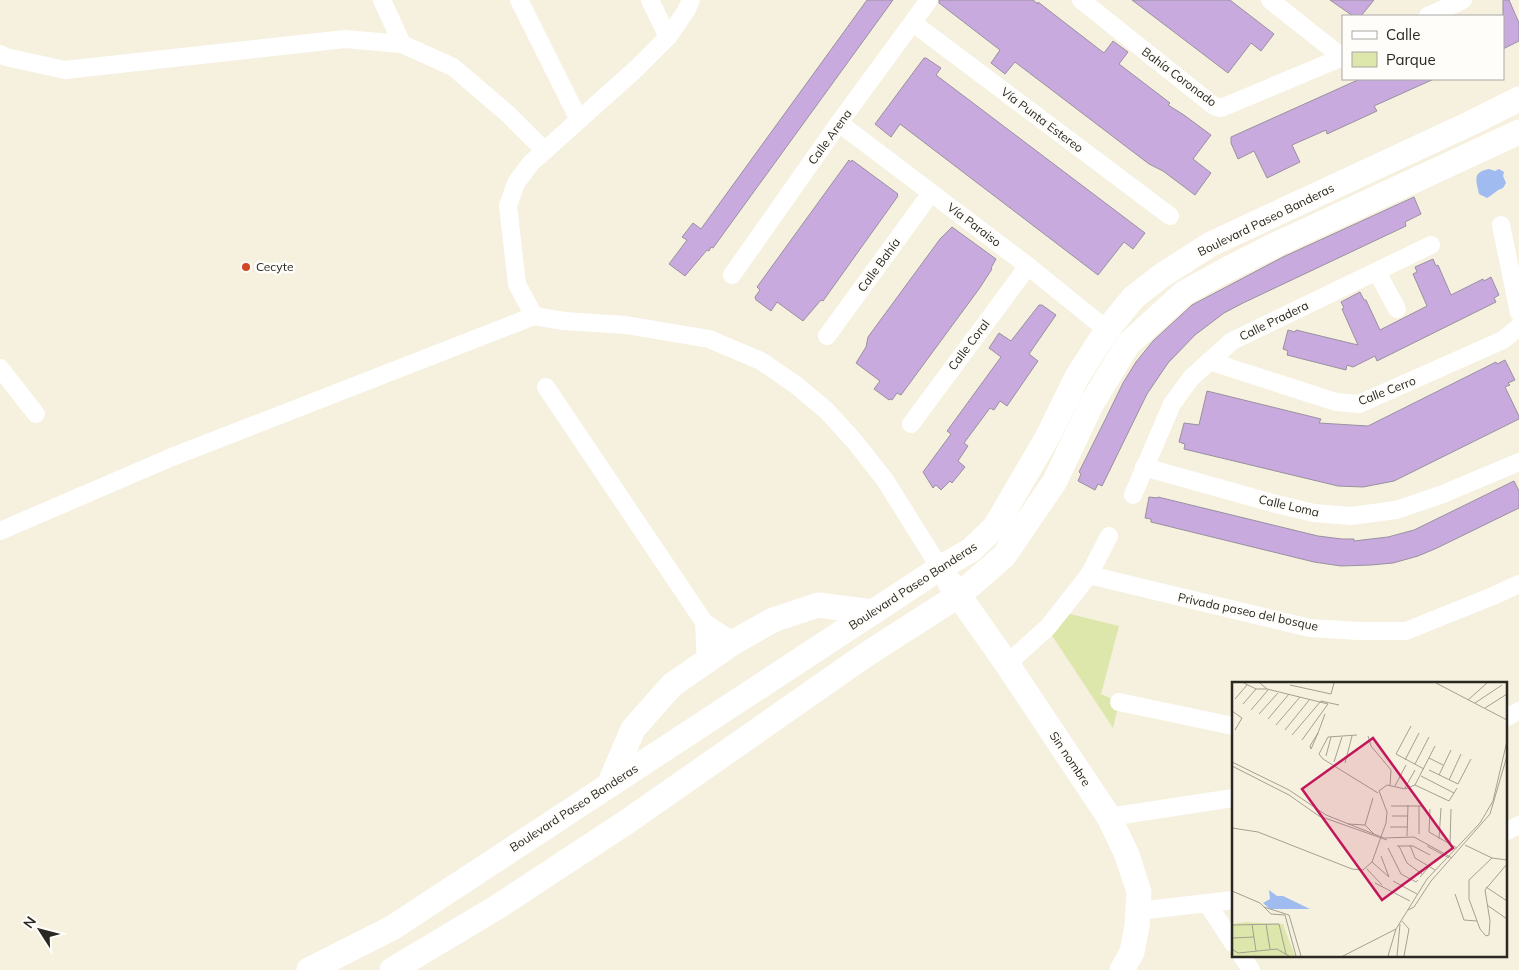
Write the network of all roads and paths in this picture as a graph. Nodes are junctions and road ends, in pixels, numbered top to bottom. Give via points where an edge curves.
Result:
1 (382, 0) edge
2 (519, 0) edge
3 (650, 0) edge
4 (691, 0) edge
5 (929, 0) edge
6 (1082, 0) edge
7 (1270, 0) edge
8 (1463, 0) edge
9 (1430, 15) edge
10 (913, 24) junction
11 (668, 37) junction
12 (402, 44) junction
13 (0, 54) edge
14 (1342, 57) edge
15 (1519, 98) edge
16 (579, 120) junction
17 (839, 123) junction
18 (1519, 132) edge
19 (545, 151) junction
20 (931, 193) junction
21 (1170, 216) dead end
22 (1501, 226) dead end
23 (1431, 245) dead end
24 (1028, 266) junction
25 (1377, 272) junction
26 (732, 275) dead end
27 (1397, 309) dead end
28 (1519, 313) edge
29 (534, 316) junction
30 (1519, 327) edge
31 (1107, 330) junction
32 (827, 336) dead end
33 (1511, 339) edge
34 (1209, 361) junction
35 (0, 368) edge
36 (546, 388) dead end
37 (36, 414) dead end
38 (911, 424) dead end
39 (1519, 462) edge
40 (1144, 467) junction
41 (1133, 495) dead end
42 (0, 531) edge
43 (1109, 536) dead end
44 (940, 568) junction
45 (1089, 575) junction
46 (1519, 584) edge
47 (959, 595) junction
48 (873, 612) junction
49 (704, 622) junction
50 (734, 642) junction
51 (706, 662) junction
52 (1007, 664) junction
53 (1119, 702) dead end
54 (1519, 711) edge
55 (1506, 718) edge
56 (1232, 726) edge
57 (608, 785) junction
58 (1232, 798) edge
59 (1109, 817) junction
60 (1519, 825) edge
61 (1506, 832) edge
62 (1232, 900) edge
63 (1207, 903) junction
64 (1138, 911) junction
65 (1232, 941) edge
66 (1243, 958) edge
67 (309, 970) edge
68 (392, 970) edge
69 (1122, 970) edge
70 (1251, 970) edge

1 - 12 street
2 - 16 street
3 - 11 street
4 - 11 street
5 - 10 street, Calle Arena
6 - 14 street, Bahía Coronado via 1222,108
7 - 14 street
8 - 9 street
10 - 17 street, Calle Arena
10 - 21 street, Vía Punta Estereo
11 - 16 street
12 - 13 street via 345,39 64,70
12 - 19 street via 453,67 510,115
15 - 31 main road, Boulevard Paseo Banderas via 1212,244 1133,298
16 - 19 street
17 - 20 street, Vía Paraiso
17 - 26 street, Calle Arena
18 - 47 main road via 1277,244 1184,293 1128,344 1092,403 1055,481 1004,556
19 - 29 street via 516,183 508,206 518,284
20 - 24 street, Vía Paraiso
20 - 32 street, Calle Bahía
22 - 28 street
23 - 25 street, Calle Pradera
24 - 31 street, Vía Paraiso
24 - 38 street, Calle Coral
25 - 27 street
25 - 34 street, Calle Pradera via 1232,341
29 - 42 street via 172,457
29 - 44 street via 626,325 709,340 761,361 827,411 855,442 885,480
30 - 33 street, Calle Cerro
31 - 44 main road, Boulevard Paseo Banderas via 1077,377 1047,438 995,528 971,550
33 - 34 street, Calle Cerro via 1359,404 1336,402
34 - 40 street, Calle Pradera via 1191,378 1172,404
35 - 37 street
36 - 49 street
39 - 40 street, Calle Loma via 1396,510 1351,516 1314,513
40 - 41 street, Calle Pradera
43 - 45 street
44 - 47 main road, Sin nombre
44 - 48 main road, Boulevard Paseo Banderas
45 - 46 street, Privada paseo del bosque via 1310,628 1360,631 1406,631
45 - 52 street via 1048,627
47 - 52 main road, Sin nombre
47 - 68 main road via 864,656 628,821 507,901
48 - 50 main road via 818,605 773,620
48 - 57 main road, Boulevard Paseo Banderas
49 - 50 street
49 - 51 street
50 - 51 main road
51 - 57 main road via 672,685 633,729
52 - 59 main road, Sin nombre
53 - 56 street
54 - 55 street
57 - 67 main road, Boulevard Paseo Banderas via 392,928
58 - 59 street
59 - 64 main road, Sin nombre via 1140,892
60 - 61 street
62 - 63 street
63 - 64 street
63 - 65 street
64 - 69 main road, Sin nombre via 1132,952
66 - 70 street

